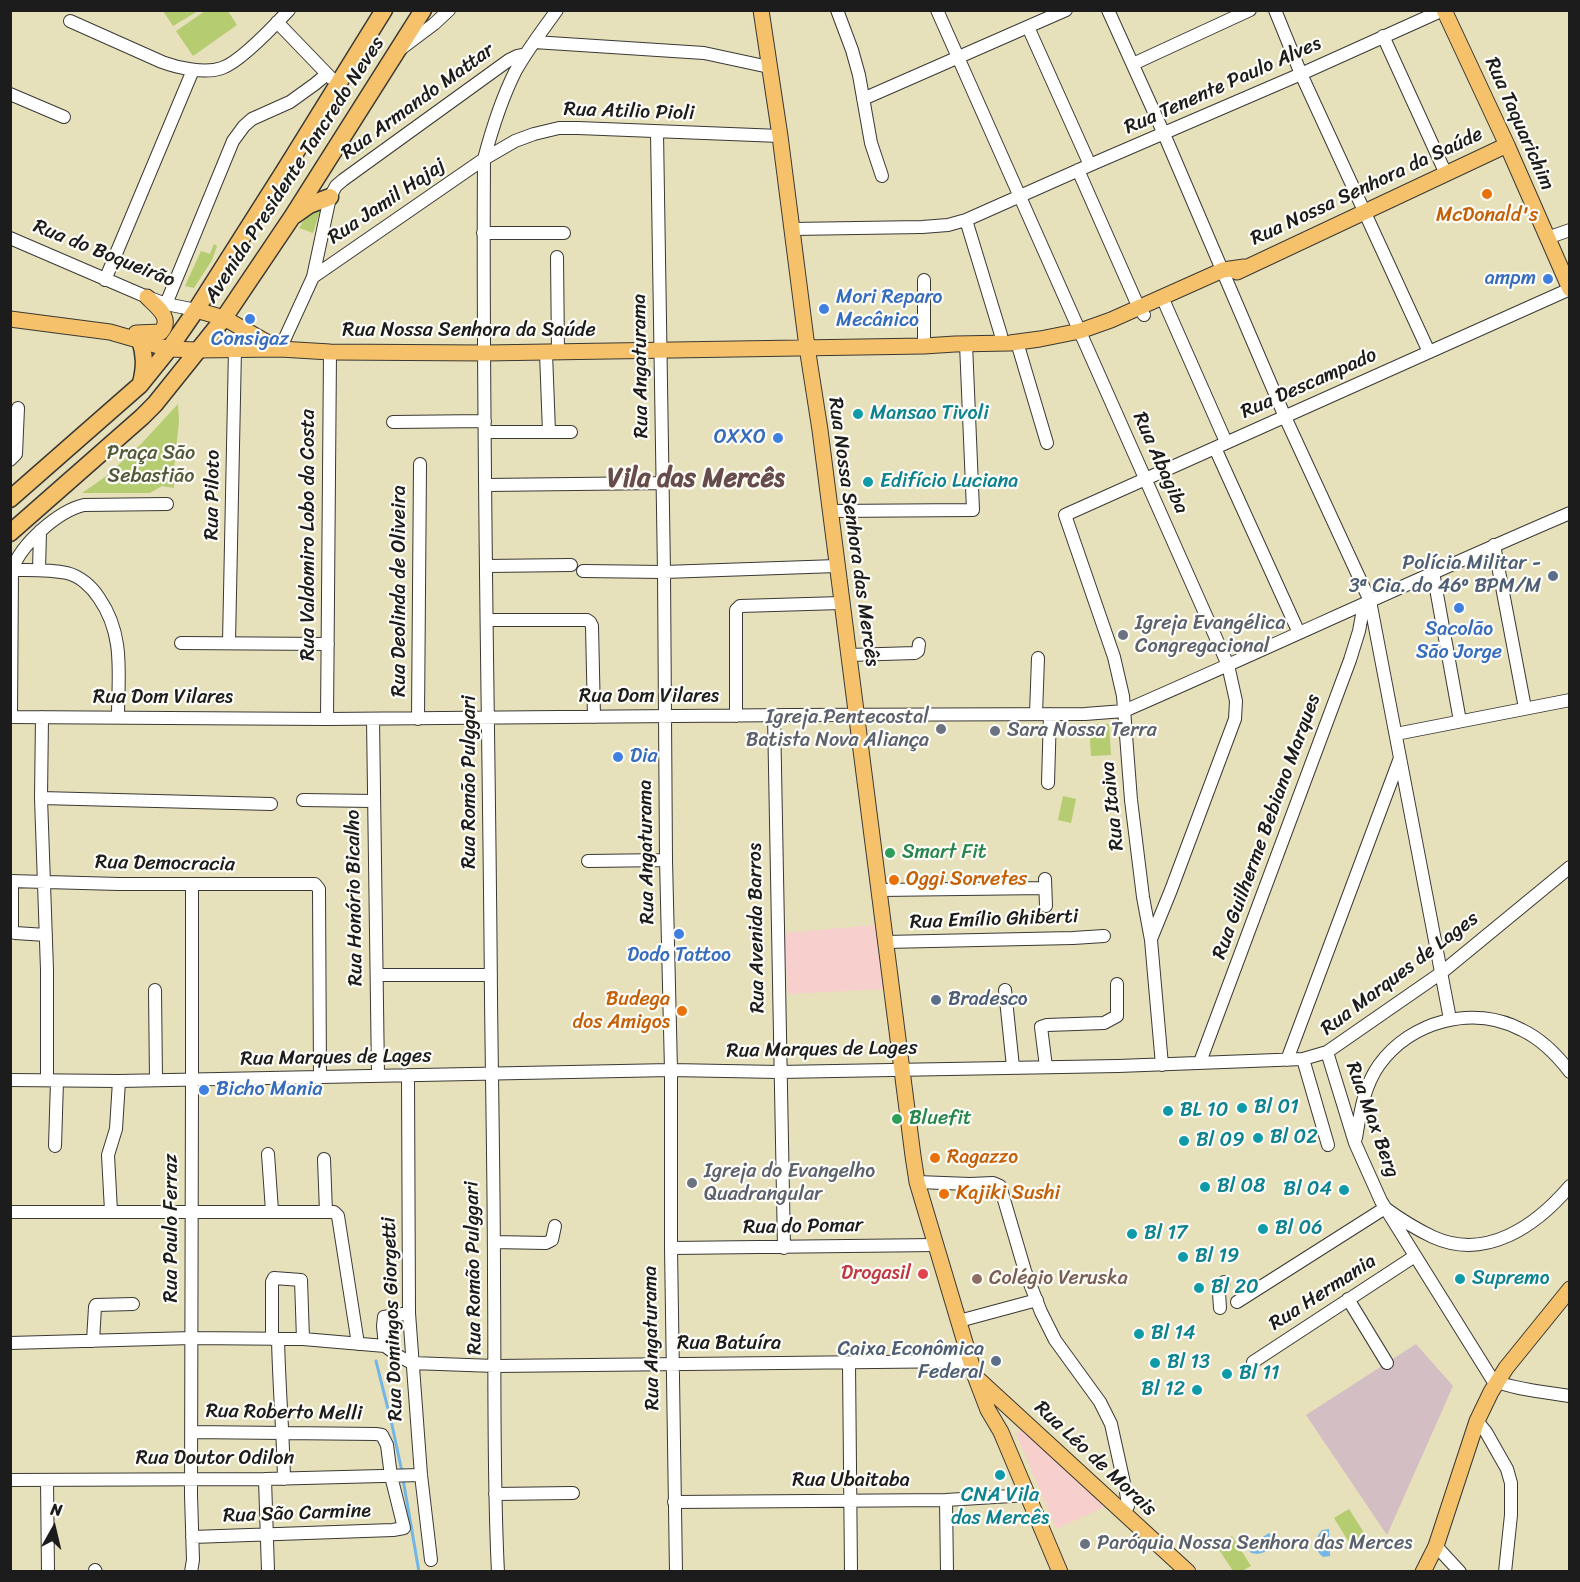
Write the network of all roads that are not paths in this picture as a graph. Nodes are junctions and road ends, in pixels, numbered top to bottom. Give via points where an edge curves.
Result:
1 (289, 10) edge
2 (384, 10) edge
3 (423, 10) edge
4 (449, 10) edge
5 (557, 10) edge
6 (761, 10) edge
7 (837, 10) edge
8 (937, 10) edge
9 (1066, 10) edge
10 (1108, 10) edge
11 (1250, 10) edge
12 (1275, 10) edge
13 (1443, 10) edge
14 (70, 21) dead end
15 (277, 22) junction
16 (1028, 27) junction
17 (1383, 36) junction
18 (534, 42) junction
19 (399, 50) junction
20 (526, 54) junction
21 (957, 57) junction
22 (1133, 64) junction
23 (769, 67) junction
24 (193, 70) junction
25 (493, 72) junction
26 (1301, 74) junction
27 (333, 80) junction
28 (507, 90) junction
29 (10, 94) edge
30 (863, 99) junction
31 (64, 117) dead end
32 (657, 132) junction
33 (1164, 134) junction
34 (780, 136) junction
35 (1507, 145) junction
36 (484, 159) junction
37 (1090, 165) junction
38 (1078, 170) junction
39 (1446, 174) junction
40 (882, 176) dead end
41 (333, 191) junction
42 (1019, 198) junction
43 (1364, 213) junction
44 (292, 217) junction
45 (966, 220) junction
46 (792, 229) junction
47 (1569, 230) edge
48 (483, 233) junction
49 (564, 233) dead end
50 (10, 238) edge
51 (1547, 238) junction
52 (558, 257) dead end
53 (1224, 274) junction
54 (313, 277) junction
55 (105, 280) junction
56 (924, 280) dead end
57 (1569, 289) edge
58 (147, 297) junction
59 (1164, 301) junction
60 (166, 304) junction
61 (196, 310) junction
62 (1142, 311) junction
63 (224, 318) junction
64 (10, 319) edge
65 (110, 332) junction
66 (1001, 335) dead end
67 (1082, 335) junction
68 (140, 340) junction
69 (928, 346) junction
70 (966, 346) junction
71 (807, 347) junction
72 (169, 349) junction
73 (235, 349) junction
74 (280, 349) junction
75 (1020, 349) junction
76 (198, 350) junction
77 (661, 351) junction
78 (330, 352) junction
79 (552, 352) junction
80 (1429, 352) junction
81 (485, 353) junction
82 (140, 385) junction
83 (18, 408) dead end
84 (1285, 417) junction
85 (393, 422) dead end
86 (485, 427) junction
87 (549, 432) junction
88 (571, 432) dead end
89 (1047, 443) dead end
90 (1220, 445) junction
91 (10, 460) edge
92 (420, 464) dead end
93 (1146, 479) junction
94 (663, 483) junction
95 (486, 485) junction
96 (10, 499) edge
97 (167, 504) dead end
98 (830, 512) junction
99 (1569, 513) edge
100 (1065, 515) joint
101 (40, 531) junction
102 (12, 534) edge
103 (1494, 545) junction
104 (571, 564) dead end
105 (486, 566) junction
106 (837, 566) junction
107 (12, 570) junction
108 (39, 570) junction
109 (584, 571) dead end
110 (664, 572) junction
111 (1433, 572) junction
112 (1367, 602) junction
113 (841, 603) junction
114 (487, 620) junction
115 (1299, 633) junction
116 (229, 642) junction
117 (181, 643) dead end
118 (328, 644) junction
119 (919, 644) dead end
120 (849, 655) junction
121 (1038, 658) dead end
122 (1228, 665) junction
123 (1569, 700) edge
124 (1525, 708) junction
125 (1124, 711) junction
126 (1036, 714) junction
127 (1050, 714) junction
128 (774, 715) junction
129 (856, 715) junction
130 (736, 716) junction
131 (11, 717) edge
132 (42, 717) junction
133 (118, 717) junction
134 (489, 717) junction
135 (594, 717) junction
136 (665, 717) junction
137 (327, 719) junction
138 (373, 719) junction
139 (418, 719) junction
140 (1460, 721) junction
141 (1396, 734) junction
142 (1400, 757) junction
143 (1048, 783) dead end
144 (41, 798) junction
145 (303, 800) dead end
146 (373, 801) junction
147 (271, 804) dead end
148 (666, 860) junction
149 (588, 861) dead end
150 (1569, 867) edge
151 (11, 881) edge
152 (44, 881) junction
153 (192, 885) junction
154 (879, 890) junction
155 (1046, 906) dead end
156 (46, 935) junction
157 (1104, 936) dead end
158 (1150, 940) junction
159 (885, 942) junction
160 (1441, 973) junction
161 (377, 975) junction
162 (491, 975) junction
163 (1117, 984) dead end
164 (155, 990) dead end
165 (1005, 990) dead end
166 (1450, 1019) junction
167 (1327, 1052) junction
168 (1303, 1059) junction
169 (1287, 1060) junction
170 (1200, 1062) junction
171 (1162, 1065) junction
172 (1013, 1067) junction
173 (1046, 1067) junction
174 (901, 1069) junction
175 (671, 1070) junction
176 (779, 1072) junction
177 (1569, 1072) edge
178 (491, 1074) junction
179 (378, 1075) junction
180 (408, 1075) junction
181 (320, 1077) junction
182 (10, 1080) edge
183 (156, 1080) junction
184 (192, 1080) junction
185 (52, 1081) junction
186 (119, 1081) junction
187 (1355, 1143) junction
188 (1328, 1145) dead end
189 (56, 1146) dead end
190 (268, 1154) dead end
191 (324, 1159) dead end
192 (917, 1182) junction
193 (1569, 1186) edge
194 (1385, 1208) junction
195 (111, 1211) junction
196 (192, 1211) junction
197 (272, 1211) junction
198 (10, 1212) edge
199 (330, 1212) junction
200 (555, 1226) dead end
201 (494, 1242) junction
202 (936, 1245) junction
203 (670, 1248) junction
204 (784, 1248) junction
205 (1415, 1256) junction
206 (1224, 1282) dead end
207 (1569, 1288) edge
208 (1348, 1299) junction
209 (1036, 1300) junction
210 (1237, 1302) dead end
211 (133, 1304) dead end
212 (1220, 1308) dead end
213 (409, 1313) junction
214 (959, 1321) junction
215 (192, 1338) junction
216 (275, 1339) junction
217 (303, 1339) junction
218 (93, 1341) junction
219 (10, 1343) edge
220 (358, 1344) junction
221 (385, 1346) junction
222 (970, 1361) junction
223 (1253, 1362) dead end
224 (412, 1363) junction
225 (672, 1363) junction
226 (849, 1363) junction
227 (1387, 1363) dead end
228 (495, 1366) junction
229 (975, 1376) junction
230 (1496, 1383) junction
231 (1569, 1396) edge
232 (1013, 1412) junction
233 (994, 1420) junction
234 (1478, 1421) junction
235 (191, 1432) junction
236 (283, 1433) junction
237 (415, 1475) junction
238 (394, 1476) junction
239 (265, 1479) junction
240 (284, 1479) junction
241 (10, 1480) edge
242 (47, 1480) junction
243 (191, 1480) junction
244 (573, 1493) dead end
245 (495, 1494) junction
246 (1028, 1495) junction
247 (850, 1500) junction
248 (946, 1500) junction
249 (674, 1502) junction
250 (1125, 1514) junction
251 (267, 1534) junction
252 (192, 1537) junction
253 (1436, 1546) junction
254 (432, 1560) dead end
255 (268, 1571) edge
256 (48, 1572) edge
257 (191, 1572) edge
258 (498, 1572) edge
259 (676, 1572) edge
260 (851, 1572) edge
261 (947, 1572) edge
262 (1060, 1572) edge
263 (1188, 1572) edge
264 (1423, 1572) edge
265 (1460, 1572) edge
266 (1505, 1572) edge

1 - 15 street
2 - 27 highway, Avenida Presidente Tancredo Neves
3 - 19 highway, Avenida Presidente Tancredo Neves
4 - 19 street
5 - 18 street, Rua Romão Pulggari
6 - 23 main road, Rua Nossa Senhora das Mercês
7 - 30 street via 852,50
8 - 21 street, Rua Abagiba
9 - 16 street
10 - 22 street
11 - 22 street
12 - 26 street
13 - 17 street, Rua Tenente Paulo Alves
13 - 35 main road, Rua Taquarichim
14 - 24 street via 162,62
15 - 24 street via 230,64 215,70
15 - 27 street
16 - 21 street
16 - 37 street
17 - 26 street, Rua Tenente Paulo Alves
17 - 39 street
18 - 20 street, Rua Romão Pulggari
18 - 23 street via 704,52
19 - 44 highway, Avenida Presidente Tancredo Neves
20 - 25 street, Rua Armando Mattar
20 - 28 street, Rua Romão Pulggari
21 - 30 street
21 - 42 street, Rua Abagiba
22 - 33 street
23 - 34 main road, Rua Nossa Senhora das Mercês
24 - 55 street
25 - 28 street
25 - 41 street, Rua Armando Mattar
26 - 33 street, Rua Tenente Paulo Alves
26 - 43 street
27 - 60 street via 315,84 244,126 233,141
27 - 61 highway, Avenida Presidente Tancredo Neves
28 - 36 street, Rua Romão Pulggari
29 - 31 street
30 - 40 street
32 - 34 street, Rua Atilio Pioli
32 - 36 street, Rua Atilio Pioli via 559,128 515,141
32 - 77 street, Rua Angaturama
33 - 37 street, Rua Tenente Paulo Alves
33 - 53 street
34 - 46 main road, Rua Nossa Senhora das Mercês
35 - 39 main road, Rua Nossa Senhora da Saúde
35 - 51 main road, Rua Taquarichim
36 - 48 street, Rua Romão Pulggari
36 - 54 street, Rua Jamil Hajaj
37 - 38 street, Rua Tenente Paulo Alves
38 - 42 street, Rua Tenente Paulo Alves
38 - 62 street
39 - 43 main road, Rua Nossa Senhora da Saúde
41 - 44 highway
41 - 54 street
42 - 45 street, Rua Tenente Paulo Alves
42 - 67 street, Rua Abagiba
43 - 53 main road, Rua Nossa Senhora da Saúde
43 - 80 street
44 - 63 highway, Avenida Presidente Tancredo Neves
45 - 46 street, Rua Tenente Paulo Alves via 922,227
45 - 66 street
46 - 71 main road, Rua Nossa Senhora das Mercês
47 - 51 street
48 - 49 street
48 - 81 street, Rua Romão Pulggari
50 - 55 street, Rua do Boqueirão
51 - 57 main road, Rua Taquarichim
52 - 79 street
53 - 59 main road, Rua Nossa Senhora da Saúde
53 - 84 street
54 - 74 street
55 - 58 street, Rua do Boqueirão
56 - 69 street
57 - 80 street, Rua Descampado
58 - 60 street, Rua do Boqueirão
58 - 65 main road via 165,317 164,330
59 - 62 main road, Rua Nossa Senhora da Saúde
59 - 90 street
60 - 61 street, Rua do Boqueirão
61 - 63 main road, Rua do Boqueirão
61 - 72 highway, Avenida Presidente Tancredo Neves
62 - 67 main road, Rua Nossa Senhora da Saúde
63 - 74 main road, Rua do Boqueirão
63 - 76 highway, Avenida Presidente Tancredo Neves
64 - 65 main road, Rua Nossa Senhora da Saúde
65 - 68 main road, Rua Nossa Senhora da Saúde
67 - 70 main road, Rua Nossa Senhora da Saúde
67 - 75 main road, Rua Nossa Senhora da Saúde via 1058,344
67 - 93 street, Rua Abagiba
68 - 72 main road, Rua Nossa Senhora da Saúde
68 - 82 highway via 145,358
69 - 70 main road, Rua Nossa Senhora da Saúde
69 - 71 main road, Rua Nossa Senhora da Saúde
70 - 75 main road, Rua Nossa Senhora da Saúde
70 - 98 street via 973,510
71 - 77 main road, Rua Nossa Senhora da Saúde
71 - 98 main road, Rua Nossa Senhora das Mercês
72 - 76 main road, Rua Nossa Senhora da Saúde
72 - 82 highway, Avenida Presidente Tancredo Neves
73 - 74 main road, Rua Nossa Senhora da Saúde
73 - 76 main road, Rua Nossa Senhora da Saúde
73 - 116 street, Rua Piloto
74 - 78 main road, Rua Nossa Senhora da Saúde
75 - 89 street
76 - 102 highway, Avenida Presidente Tancredo Neves via 142,417
77 - 79 main road, Rua Nossa Senhora da Saúde
77 - 94 street, Rua Angaturama
78 - 81 main road, Rua Nossa Senhora da Saúde
78 - 118 street, Rua Valdomiro Lobo da Costa
79 - 81 main road, Rua Nossa Senhora da Saúde
79 - 87 street
80 - 84 street, Rua Descampado
81 - 86 street, Rua Romão Pulggari
82 - 96 highway, Avenida Presidente Tancredo Neves
83 - 91 street via 16,454
84 - 90 street, Rua Descampado
84 - 112 street
85 - 86 street
86 - 87 street
86 - 95 street, Rua Romão Pulggari
87 - 88 street
90 - 93 street, Rua Descampado
90 - 115 street
92 - 139 street, Rua Deolinda de Oliveira
93 - 100 street, Rua Descampado
93 - 122 street, Rua Abagiba
94 - 95 street
94 - 110 street, Rua Angaturama
95 - 105 street, Rua Romão Pulggari
97 - 101 street via 76,507
98 - 106 main road, Rua Nossa Senhora das Mercês
99 - 103 street, Rua Dom Vilares
100 - 125 street, Rua Itaiva via 1114,657
101 - 107 street
101 - 108 street
103 - 111 street, Rua Dom Vilares
103 - 124 street
104 - 105 street
105 - 114 street, Rua Romão Pulggari
106 - 110 street
106 - 113 main road, Rua Nossa Senhora das Mercês
107 - 108 street
107 - 131 street
108 - 133 street via 69,573 80,579 107,609 117,639
109 - 110 street
110 - 136 street, Rua Angaturama
111 - 112 street, Rua Dom Vilares
111 - 140 street
112 - 115 street, Rua Dom Vilares
112 - 141 street
112 - 170 street, Rua Guilherme Bebiano Marques via 1350,660
113 - 120 main road, Rua Nossa Senhora das Mercês
113 - 130 street via 737,607
114 - 134 street, Rua Romão Pulggari
114 - 135 street via 590,622
115 - 122 street, Rua Dom Vilares
116 - 117 street
116 - 118 street
118 - 137 street, Rua Valdomiro Lobo da Costa
119 - 120 street via 915,653
120 - 129 main road, Rua Nossa Senhora das Mercês
121 - 126 street
122 - 125 street, Rua Dom Vilares
122 - 158 street, Rua Abagiba via 1236,701 1235,719
123 - 124 street
124 - 140 street
125 - 127 street, Rua Dom Vilares
125 - 158 street, Rua Itaiva via 1132,811
126 - 127 street, Rua Dom Vilares
126 - 129 street, Rua Dom Vilares
127 - 143 street
128 - 129 street, Rua Dom Vilares
128 - 130 street, Rua Dom Vilares
128 - 176 street, Rua Avenida Barros
129 - 154 main road, Rua Nossa Senhora das Mercês
130 - 136 street, Rua Dom Vilares
131 - 132 street, Rua Dom Vilares
132 - 133 street, Rua Dom Vilares
132 - 144 street
133 - 137 street, Rua Dom Vilares
134 - 135 street, Rua Dom Vilares
134 - 139 street, Rua Dom Vilares
134 - 162 street, Rua Romão Pulggari
135 - 136 street, Rua Dom Vilares
136 - 148 street, Rua Angaturama
137 - 138 street, Rua Dom Vilares
138 - 139 street, Rua Dom Vilares
138 - 146 street, Rua Honório Bicalho
140 - 141 street
141 - 142 street
142 - 160 street
142 - 169 street
144 - 147 street
144 - 152 street
145 - 146 street
146 - 161 street, Rua Honório Bicalho
148 - 149 street
148 - 175 street, Rua Angaturama
150 - 160 street, Rua Marques de Lages
151 - 152 street, Rua Democracia
151 - 156 street via 12,931
152 - 153 street, Rua Democracia
152 - 156 street
153 - 181 street, Rua Democracia via 317,886
153 - 184 street, Rua Paulo Ferraz
154 - 155 street via 1045,884
154 - 159 main road, Rua Nossa Senhora das Mercês
156 - 185 street
157 - 159 street, Rua Emílio Ghiberti
158 - 171 street, Rua Itaiva
159 - 174 main road, Rua Nossa Senhora das Mercês
160 - 166 street
160 - 167 street, Rua Marques de Lages
161 - 162 street
161 - 179 street, Rua Honório Bicalho
162 - 178 street, Rua Romão Pulggari
163 - 173 street via 1117,1016 1104,1023 1042,1026
164 - 183 street
165 - 172 street
166 - 177 street via 1500,1021 1522,1030 1543,1043
166 - 187 street via 1408,1036 1378,1066 1365,1095
167 - 168 street, Rua Marques de Lages
167 - 187 street, Rua Max Berg
168 - 169 street, Rua Marques de Lages
168 - 188 street
169 - 170 street, Rua Marques de Lages
170 - 171 street, Rua Marques de Lages
171 - 173 street, Rua Marques de Lages
172 - 173 street, Rua Marques de Lages
172 - 174 street, Rua Marques de Lages
174 - 176 street, Rua Marques de Lages
174 - 192 main road, Rua Nossa Senhora das Mercês
175 - 176 street, Rua Marques de Lages
175 - 178 street, Rua Marques de Lages
175 - 203 street, Rua Angaturama
176 - 204 street, Rua Avenida Barros
178 - 180 street, Rua Marques de Lages
178 - 201 street, Rua Romão Pulggari
179 - 180 street, Rua Marques de Lages
179 - 181 street, Rua Marques de Lages
180 - 213 street, Rua Domingos Giorgetti
181 - 184 street, Rua Marques de Lages
182 - 185 street, Rua Marques de Lages
183 - 184 street, Rua Marques de Lages
183 - 186 street, Rua Marques de Lages
184 - 196 street, Rua Paulo Ferraz
185 - 186 street, Rua Marques de Lages
185 - 189 street
186 - 195 street via 116,1129 108,1155
187 - 194 street, Rua Max Berg
190 - 197 street
191 - 199 street
192 - 202 main road, Rua Nossa Senhora das Mercês
192 - 209 street via 998,1184
193 - 194 street via 1533,1222 1508,1237 1485,1244 1458,1244 1435,1238
194 - 205 street, Rua Max Berg
194 - 210 street
195 - 196 street
195 - 198 street
196 - 197 street
196 - 215 street, Rua Paulo Ferraz
197 - 199 street
199 - 220 street via 338,1216
200 - 201 street via 552,1240 546,1244
201 - 228 street, Rua Romão Pulggari
202 - 204 street, Rua do Pomar
202 - 214 main road, Rua Nossa Senhora das Mercês
203 - 204 street, Rua do Pomar
203 - 225 street, Rua Angaturama
205 - 208 street, Rua Hermania
205 - 230 street, Rua Max Berg
206 - 212 street via 1219,1293
207 - 230 main road
208 - 223 street, Rua Hermania
208 - 227 street
209 - 214 street
209 - 250 street via 1055,1340 1100,1402 1111,1424 1127,1499
211 - 218 street via 96,1305
213 - 221 street via 384,1317
213 - 224 street, Rua Domingos Giorgetti
214 - 222 main road, Rua Nossa Senhora das Mercês
215 - 216 street
215 - 218 street
215 - 235 street, Rua Paulo Ferraz
216 - 217 street
216 - 217 street via 274,1278 302,1281
216 - 236 street
217 - 220 street
218 - 219 street
220 - 221 street
221 - 224 street, Rua Batuíra
222 - 226 street, Rua Batuíra
222 - 229 main road, Rua Nossa Senhora das Mercês
224 - 228 street, Rua Batuíra
224 - 237 street, Rua Domingos Giorgetti
225 - 226 street, Rua Batuíra
225 - 228 street, Rua Batuíra
225 - 249 street, Rua Angaturama
226 - 247 street
228 - 245 street, Rua Romão Pulggari
229 - 232 main road, Rua Léo de Morais
229 - 233 main road, Rua Nossa Senhora das Mercês
230 - 231 street
230 - 234 main road
232 - 233 main road via 1006,1411
232 - 250 main road, Rua Léo de Morais
233 - 246 main road, Rua Nossa Senhora das Mercês
234 - 253 main road
234 - 266 street via 1507,1469 1511,1483
235 - 236 street, Rua Roberto Melli
235 - 243 street, Rua Paulo Ferraz
236 - 238 street, Rua Roberto Melli via 382,1435
236 - 240 street
237 - 238 street, Rua Doutor Odilon
237 - 254 street, Rua Domingos Giorgetti
238 - 240 street, Rua Doutor Odilon
238 - 251 street, Rua São Carmine via 404,1528
239 - 240 street, Rua Doutor Odilon
239 - 243 street, Rua Doutor Odilon
239 - 251 street
241 - 242 street, Rua Doutor Odilon
242 - 243 street, Rua Doutor Odilon
242 - 256 street
243 - 252 street, Rua Paulo Ferraz
244 - 245 street
245 - 258 street, Rua Romão Pulggari
246 - 248 street, Rua Ubaitaba
246 - 262 main road, Rua Nossa Senhora das Mercês
247 - 248 street, Rua Ubaitaba
247 - 249 street, Rua Ubaitaba
247 - 260 street
248 - 261 street
249 - 259 street, Rua Angaturama
250 - 263 main road, Rua Léo de Morais
251 - 252 street, Rua São Carmine
251 - 255 street
252 - 257 street, Rua Paulo Ferraz
253 - 264 main road
253 - 265 street

